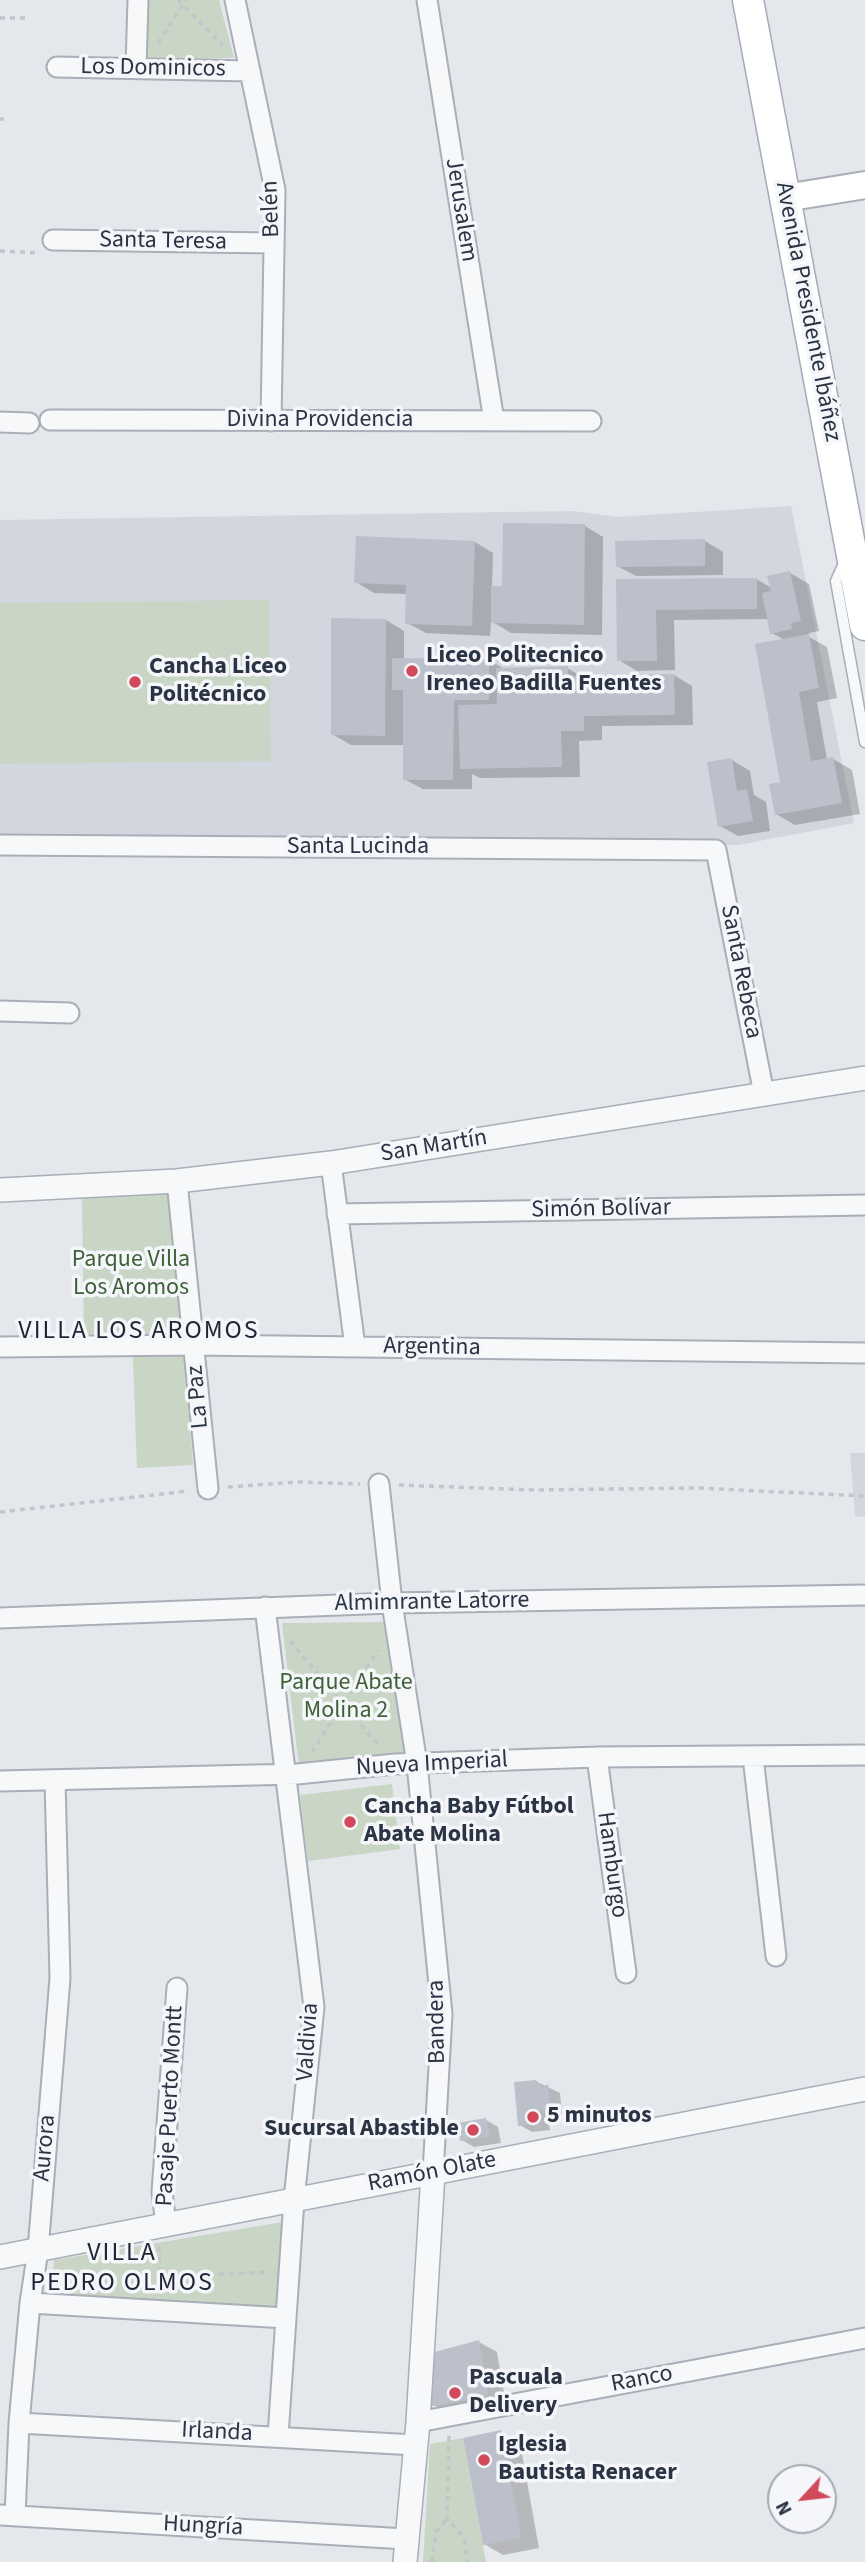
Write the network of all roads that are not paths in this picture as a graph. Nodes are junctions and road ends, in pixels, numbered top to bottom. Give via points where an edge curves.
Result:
1 (138, 0) edge
2 (235, 0) edge
3 (426, 0) edge
4 (748, 0) edge
5 (57, 67) dead end
6 (136, 68) junction
7 (250, 71) junction
8 (865, 185) edge
9 (785, 198) junction
10 (274, 243) junction
11 (47, 247) road end
12 (50, 421) dead end
13 (271, 421) junction
14 (494, 421) junction
15 (591, 421) dead end
16 (0, 422) edge
17 (29, 423) dead end
18 (850, 548) junction
19 (865, 625) edge
20 (865, 742) edge
21 (0, 845) edge
22 (716, 850) joint
23 (0, 1011) edge
24 (69, 1013) dead end
25 (865, 1079) edge
26 (764, 1094) junction
27 (331, 1163) junction
28 (177, 1181) junction
29 (0, 1190) edge
30 (865, 1205) edge
31 (337, 1214) junction
32 (194, 1345) junction
33 (355, 1347) junction
34 (0, 1348) edge
35 (865, 1353) edge
36 (379, 1484) road end
37 (208, 1489) road end
38 (865, 1595) edge
39 (392, 1604) junction
40 (265, 1607) junction
41 (0, 1618) edge
42 (865, 1755) edge
43 (597, 1757) junction
44 (753, 1757) junction
45 (417, 1764) junction
46 (285, 1774) junction
47 (55, 1780) junction
48 (0, 1782) edge
49 (776, 1956) dead end
50 (626, 1973) dead end
51 (177, 1988) dead end
52 (865, 2089) edge
53 (433, 2173) junction
54 (294, 2200) junction
55 (162, 2225) junction
56 (38, 2250) junction
57 (0, 2257) edge
58 (30, 2304) junction
59 (286, 2318) junction
60 (865, 2339) edge
61 (19, 2423) junction
62 (416, 2433) junction
63 (278, 2436) junction
64 (8, 2515) edge
65 (406, 2539) junction
66 (404, 2562) edge

1 - 6 street
2 - 7 street, Belén
3 - 14 street, Jerusalem
4 - 9 main road, Avenida Presidente Ibáñez
5 - 6 street, Los Dominicos
6 - 7 street, Los Dominicos
7 - 10 street, Belén via 275,190
8 - 9 main road
9 - 18 main road, Avenida Presidente Ibáñez
10 - 11 street, Santa Teresa
10 - 13 street, Belén
12 - 13 street, Divina Providencia
13 - 14 street, Divina Providencia
14 - 15 street, Divina Providencia
16 - 17 street
18 - 19 main road, Avenida Presidente Ibáñez
18 - 20 lane via 836,581
21 - 22 street, Santa Lucinda
22 - 26 street, Santa Rebeca
23 - 24 street
25 - 26 street, San Martín
26 - 27 street, San Martín
27 - 28 street, San Martín
27 - 31 street
28 - 29 street, San Martín
28 - 32 street, La Paz
30 - 31 street, Simón Bolívar
31 - 33 street
32 - 33 street, Argentina
32 - 34 street, Argentina
32 - 37 street, La Paz
33 - 35 street, Argentina
36 - 39 street, Bandera
38 - 39 street, Almimrante Latorre
39 - 40 street, Almimrante Latorre
39 - 45 street, Bandera
40 - 41 street, Almimrante Latorre
40 - 46 street, Valdivia
42 - 44 street, Nueva Imperial
43 - 44 street, Nueva Imperial
43 - 45 street, Nueva Imperial
43 - 50 street, Hamburgo
44 - 49 street
45 - 46 street, Nueva Imperial
45 - 53 street, Bandera via 442,2014
46 - 47 street, Nueva Imperial
46 - 54 street, Valdivia via 314,2007
47 - 48 street, Nueva Imperial
47 - 56 street, Aurora via 60,1978
51 - 55 street, Pasaje Puerto Montt
52 - 53 street, Ramón Olate
53 - 54 street, Ramón Olate
53 - 62 street, Bandera
54 - 55 street, Ramón Olate
54 - 59 street, Valdivia
55 - 56 street, Ramón Olate
56 - 57 street, Ramón Olate
56 - 58 street, Aurora
58 - 59 street
58 - 61 street, Aurora
59 - 63 street, Valdivia
60 - 62 street, Ranco via 450,2416
61 - 63 street, Irlanda
61 - 64 street, Aurora
62 - 63 street, Irlanda
62 - 65 street, Bandera
64 - 65 street, Hungría
65 - 66 street, Bandera

